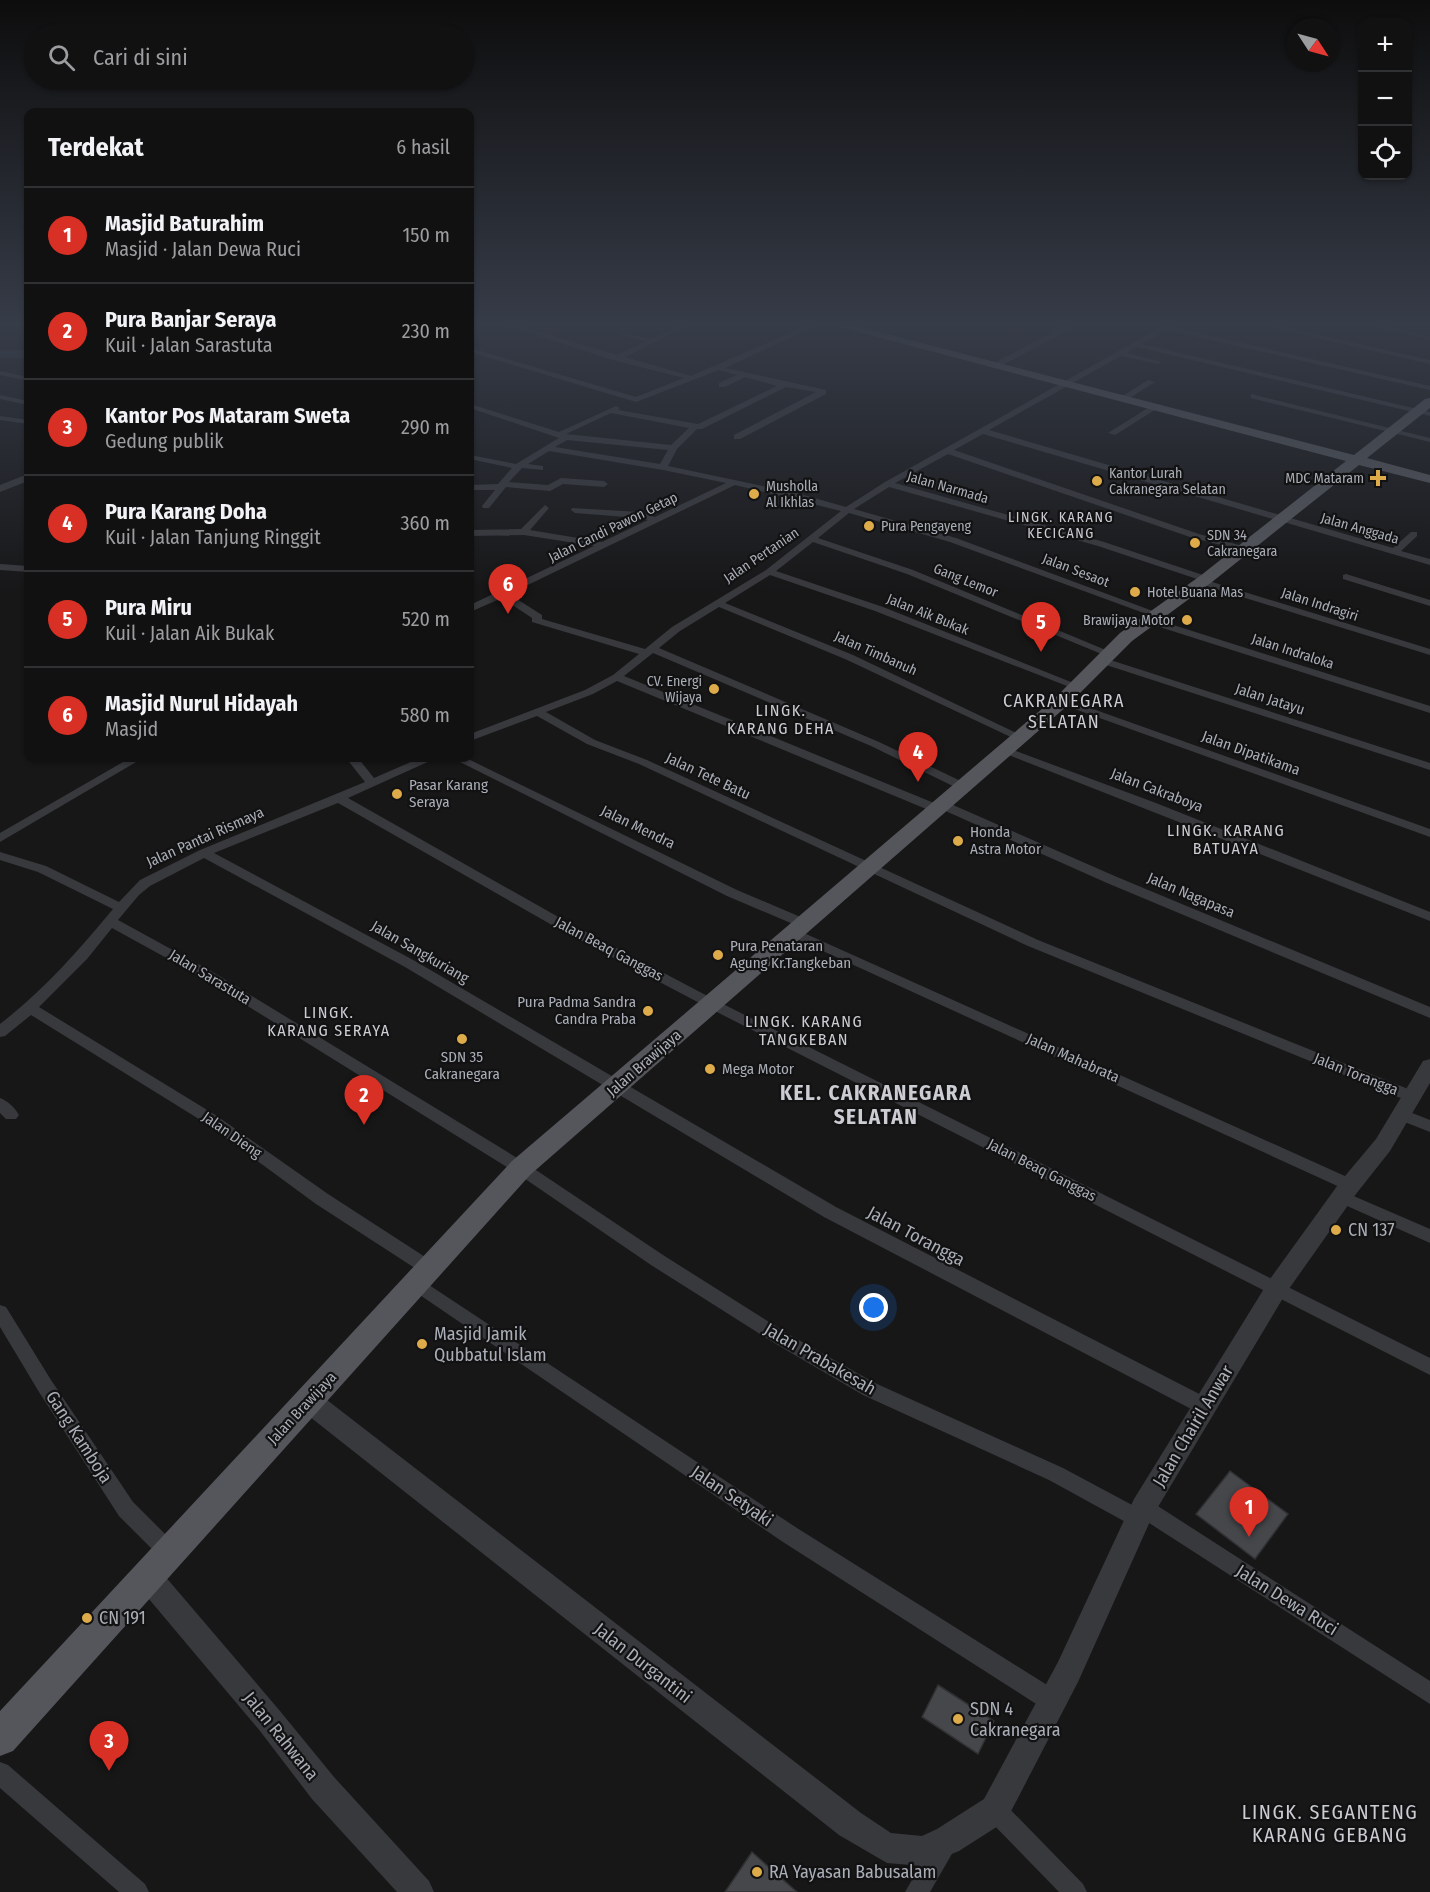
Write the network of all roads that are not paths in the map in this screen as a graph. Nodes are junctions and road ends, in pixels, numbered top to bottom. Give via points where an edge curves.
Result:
1 (494, 413) edge
2 (606, 413) edge
3 (622, 413) edge
4 (726, 413) edge
5 (782, 413) edge
6 (1015, 413) edge
7 (1145, 413) edge
8 (1174, 413) edge
9 (1322, 413) edge
10 (1424, 413) edge
11 (0, 418) edge
12 (24, 421) edge
13 (694, 427) junction
14 (983, 431) junction
15 (1392, 431) junction
16 (1112, 434) dead end
17 (563, 435) junction
18 (737, 437) dead end
19 (1430, 441) edge
20 (546, 448) junction
21 (673, 448) junction
22 (950, 451) junction
23 (474, 458) edge
24 (1357, 462) junction
25 (519, 466) junction
26 (663, 467) junction
27 (540, 468) dead end
28 (1430, 479) edge
29 (24, 481) edge
30 (735, 482) junction
31 (604, 484) dead end
32 (888, 484) junction
33 (501, 485) junction
34 (474, 488) edge
35 (0, 489) edge
36 (486, 506) dead end
37 (545, 508) dead end
38 (849, 509) junction
39 (576, 510) dead end
40 (1282, 519) junction
41 (656, 520) junction
42 (474, 532) edge
43 (524, 532) junction
44 (1414, 534) dead end
45 (812, 539) junction
46 (604, 545) junction
47 (1245, 548) junction
48 (1394, 552) junction
49 (1430, 562) edge
50 (0, 567) edge
51 (24, 569) edge
52 (770, 572) junction
53 (1346, 577) dead end
54 (1204, 580) junction
55 (503, 594) junction
56 (717, 603) junction
57 (1430, 603) edge
58 (474, 607) edge
59 (1152, 617) junction
60 (651, 651) junction
61 (1430, 652) edge
62 (1105, 656) junction
63 (617, 677) junction
64 (1069, 693) junction
65 (1430, 710) edge
66 (536, 711) junction
67 (474, 736) edge
68 (1012, 744) junction
69 (130, 762) edge
70 (355, 762) edge
71 (419, 762) edge
72 (466, 762) edge
73 (1430, 767) edge
74 (372, 783) junction
75 (961, 786) junction
76 (339, 798) junction
77 (938, 806) junction
78 (1430, 833) edge
79 (0, 838) edge
80 (204, 853) junction
81 (0, 856) edge
82 (868, 867) junction
83 (121, 908) junction
84 (1430, 917) edge
85 (111, 922) junction
86 (800, 928) junction
87 (712, 1004) junction
88 (30, 1008) junction
89 (1430, 1012) edge
90 (0, 1032) edge
91 (1430, 1065) edge
92 (616, 1087) junction
93 (1407, 1106) junction
94 (1430, 1126) edge
95 (521, 1168) junction
96 (1346, 1191) junction
97 (1430, 1236) edge
98 (423, 1276) junction
99 (1276, 1290) junction
100 (0, 1312) edge
101 (1430, 1367) edge
102 (309, 1401) junction
103 (1204, 1406) junction
104 (1140, 1513) junction
105 (169, 1552) junction
106 (148, 1577) junction
107 (1430, 1693) edge
108 (1052, 1701) junction
109 (0, 1738) edge
110 (0, 1773) edge
111 (995, 1810) junction
112 (948, 1840) junction
113 (137, 1892) edge
114 (418, 1892) edge
115 (917, 1892) edge
116 (1075, 1892) edge

1 - 17 street
2 - 17 street
3 - 13 street
4 - 13 street
5 - 18 street
6 - 14 street, Jalan Pertanian
7 - 16 street
8 - 24 main road
9 - 15 street
10 - 15 main road, Jalan Brawijaya
11 - 12 street
13 - 21 street
14 - 22 street, Jalan Pertanian
14 - 40 street, Jalan Anggada
15 - 19 street
15 - 24 main road, Jalan Brawijaya
17 - 20 street
17 - 21 street
20 - 25 street
20 - 26 street, Jalan Sesaot
21 - 26 street
22 - 32 street, Jalan Pertanian
22 - 47 street via 1196,536
23 - 25 street
24 - 28 main road
24 - 40 main road, Jalan Brawijaya
25 - 27 street
25 - 33 street
26 - 30 street, Jalan Sesaot
29 - 35 street
30 - 38 street, Jalan Sesaot
30 - 41 street, Jalan Candi Pawon Getap
31 - 33 street via 561,481 548,488
32 - 38 street, Jalan Pertanian
32 - 54 street, Jalan Narmada via 1101,544
33 - 34 street
33 - 36 street
37 - 43 street
38 - 45 street, Jalan Pertanian
38 - 59 street, Jalan Sesaot via 967,544
39 - 41 street
40 - 47 main road, Jalan Brawijaya
40 - 48 street, Jalan Anggada
41 - 46 street, Jalan Candi Pawon Getap
42 - 43 street
43 - 46 street
44 - 48 street
45 - 52 street, Jalan Pertanian
45 - 62 street, Gang Lemor via 910,572
46 - 55 street, Jalan Candi Pawon Getap
47 - 54 main road, Jalan Brawijaya
48 - 49 street, Jalan Anggada
50 - 51 street
52 - 56 street, Jalan Pertanian
52 - 64 street, Jalan Aik Bukak via 879,609
53 - 57 street
54 - 59 main road, Jalan Brawijaya
54 - 61 street, Jalan Indragiri
55 - 58 street, Jalan Candi Pawon Getap
55 - 60 street via 538,616 536,620 624,648
56 - 60 street, Jalan Pertanian via 676,629
56 - 68 street, Jalan Timbanuh via 849,657
59 - 62 main road, Jalan Brawijaya
59 - 65 street, Jalan Indraloka
60 - 63 street, Jalan Pertanian
60 - 75 street via 875,744
62 - 64 main road, Jalan Brawijaya
62 - 73 street, Jalan Jatayu
63 - 66 street, Jalan Pertanian
63 - 77 street, Jalan Nagapasa
64 - 68 main road, Jalan Brawijaya
64 - 78 street, Jalan Dipatikama
66 - 67 street, Jalan Pertanian
66 - 82 street, Jalan Tete Batu via 591,742 644,762
68 - 75 main road, Jalan Brawijaya
68 - 84 street, Jalan Cakraboya via 1152,806
69 - 79 street
70 - 74 street
71 - 74 street
72 - 86 street, Jalan Mendra
74 - 76 street, Jalan Pantai Rismaya
75 - 77 main road, Jalan Brawijaya
76 - 80 street, Jalan Pantai Rismaya
76 - 87 street, Jalan Beaq Ganggas via 564,926
77 - 82 main road, Jalan Brawijaya
77 - 89 street, Jalan Nagapasa
80 - 83 street, Jalan Pantai Rismaya via 145,883
80 - 92 street, Jalan Sangkuriang via 410,964
81 - 83 street via 42,869
82 - 86 main road, Jalan Brawijaya
82 - 93 street, Jalan Torangga via 1043,948
83 - 85 street, Jalan Pantai Rismaya
85 - 88 street, Jalan Pantai Rismaya
85 - 95 street, Jalan Sarastuta via 206,974
86 - 87 main road, Jalan Brawijaya
86 - 96 street, Jalan Mahabrata
87 - 92 main road, Jalan Brawijaya
87 - 99 street, Jalan Beaq Ganggas
88 - 90 street, Jalan Pantai Rismaya
88 - 98 street, Jalan Dieng via 212,1120
91 - 93 street, Jalan Chairil Anwar
92 - 95 main road, Jalan Brawijaya
92 - 103 street, Jalan Torangga via 830,1212
93 - 94 street, Jalan Torangga
93 - 96 street, Jalan Chairil Anwar via 1383,1145
95 - 98 main road, Jalan Brawijaya
95 - 104 street, Jalan Prabakesah via 657,1260 869,1389
96 - 97 street, Jalan Mahabrata
96 - 99 street, Jalan Chairil Anwar
98 - 102 main road, Jalan Brawijaya
98 - 108 street, Jalan Setyaki via 781,1528
99 - 101 street, Jalan Beaq Ganggas
99 - 103 street, Jalan Chairil Anwar
100 - 105 street, Gang Kamboja via 126,1509
102 - 105 main road, Jalan Brawijaya
102 - 112 street, Jalan Durgantini via 872,1840 888,1848 922,1851
103 - 104 street, Jalan Chairil Anwar
104 - 107 street, Jalan Dewa Ruci
104 - 108 street, Jalan Chairil Anwar
105 - 106 main road, Jalan Brawijaya
106 - 109 main road, Jalan Brawijaya
106 - 114 street, Jalan Rahwana via 323,1788
108 - 111 street, Jalan Chairil Anwar
110 - 113 street
111 - 112 street, Jalan Durgantini
111 - 116 street
112 - 115 street

